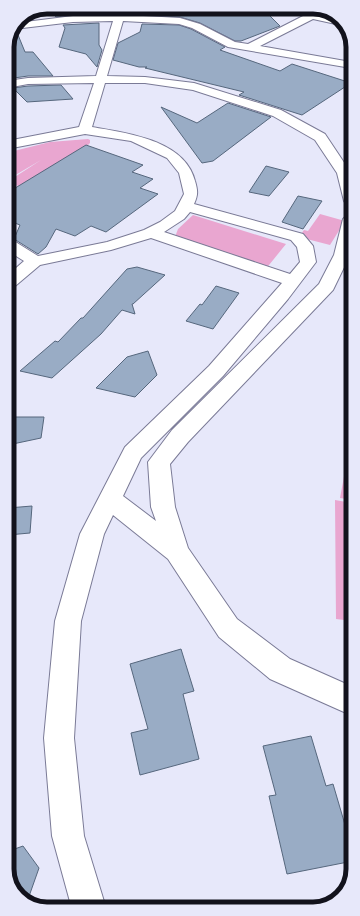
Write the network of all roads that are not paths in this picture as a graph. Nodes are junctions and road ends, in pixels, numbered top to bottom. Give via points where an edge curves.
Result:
1 (121, 14) edge
2 (309, 14) edge
3 (316, 14) edge
4 (313, 16) junction
5 (119, 18) junction
6 (332, 20) edge
7 (23, 25) edge
8 (248, 48) junction
9 (346, 64) edge
10 (100, 78) junction
11 (14, 84) edge
12 (84, 130) junction
13 (14, 144) edge
14 (346, 181) edge
15 (184, 206) junction
16 (151, 233) junction
17 (346, 239) edge
18 (14, 248) edge
19 (35, 261) junction
20 (14, 278) edge
21 (293, 281) junction
22 (110, 499) junction
23 (177, 552) junction
24 (346, 699) edge
25 (87, 902) edge

1 - 5 street
2 - 4 street
3 - 4 street
4 - 6 street
4 - 8 street
5 - 7 street via 73,19
5 - 8 street via 180,21 196,26 232,45
5 - 10 street
8 - 9 street
10 - 11 street
10 - 12 street
10 - 14 street via 145,80 194,87 277,113 320,137 344,173
12 - 13 street
12 - 15 street via 134,138 172,155 186,172 191,194
15 - 16 street via 179,215
15 - 21 street via 298,237 306,246 308,262
16 - 19 street via 97,249
16 - 21 street
17 - 23 street via 342,255 327,286 180,436 159,462 163,507
18 - 19 street
19 - 20 street
21 - 22 street via 216,371 133,453
22 - 23 street
22 - 25 street via 92,534 68,621 59,738 68,836
23 - 24 street via 228,628 280,669

